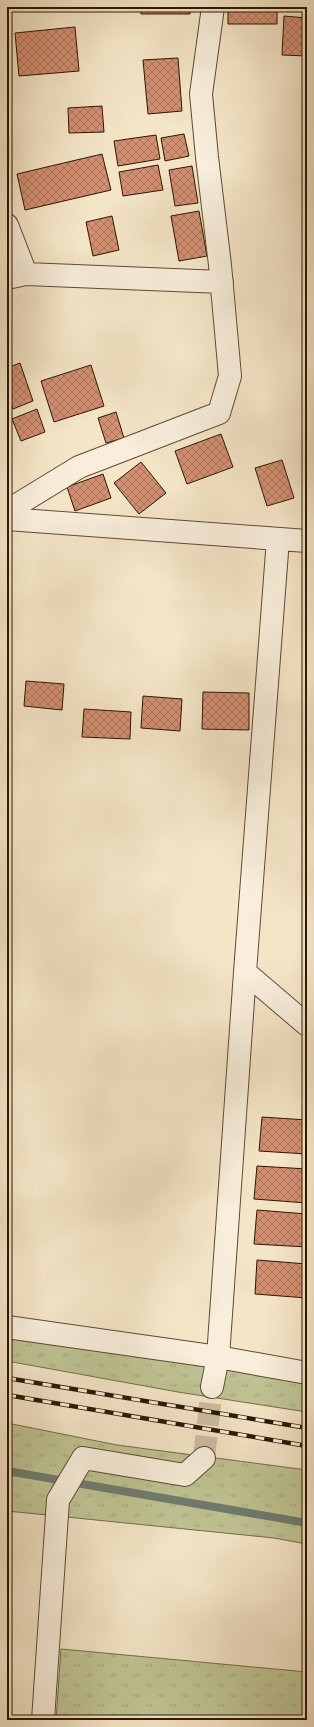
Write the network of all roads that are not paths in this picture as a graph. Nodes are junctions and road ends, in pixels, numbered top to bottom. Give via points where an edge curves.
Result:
1 (213, 7) edge
2 (7, 225) edge
3 (16, 276) edge
4 (222, 282) junction
5 (7, 511) edge
6 (7, 519) edge
7 (278, 539) junction
8 (307, 541) edge
9 (245, 972) junction
10 (307, 1025) edge
11 (7, 1327) edge
12 (218, 1357) junction
13 (307, 1373) edge
14 (212, 1388) tunnel mouth
15 (204, 1458) tunnel mouth
16 (43, 1720) edge

1 - 4 street via 202,94
2 - 3 street
3 - 4 street
4 - 5 street via 230,376 219,413 79,467
6 - 7 street
7 - 8 street
7 - 9 street
9 - 10 street
9 - 12 street
11 - 12 street
12 - 13 street
12 - 14 street
15 - 16 street via 185,1475 83,1458 58,1500

